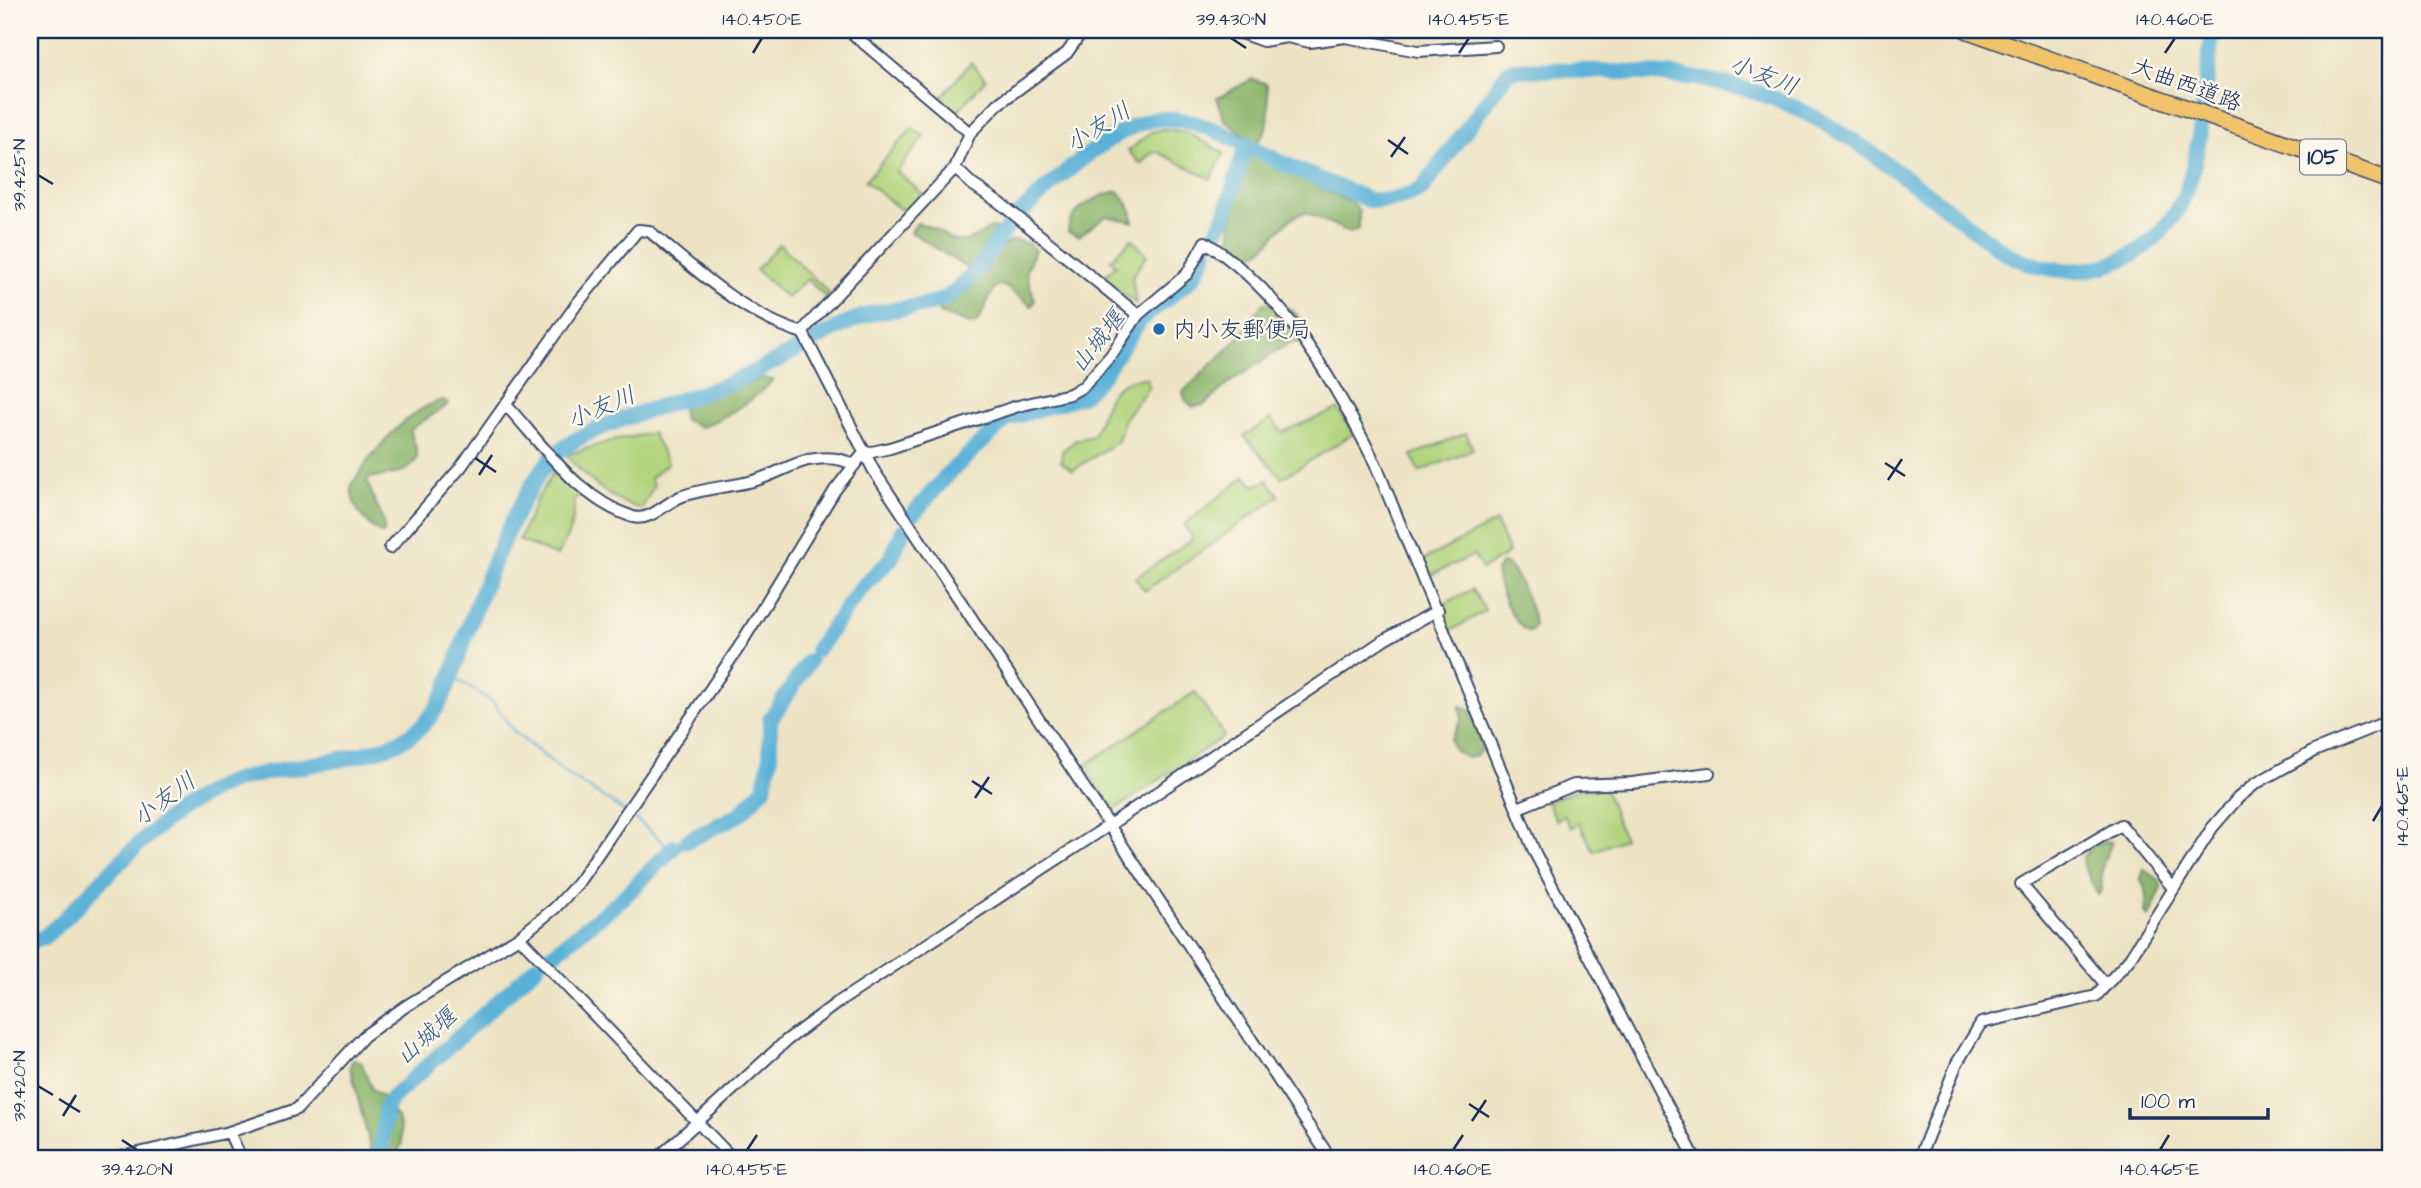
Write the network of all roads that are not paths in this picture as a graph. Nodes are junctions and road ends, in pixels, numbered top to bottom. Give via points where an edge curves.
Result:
1 (848, 30) edge
2 (1083, 30) edge
3 (1232, 30) edge
4 (1967, 30) edge
5 (1496, 46) dead end
6 (970, 133) junction
7 (955, 168) junction
8 (2391, 181) edge
9 (1138, 314) junction
10 (803, 333) junction
11 (506, 405) junction
12 (863, 454) junction
13 (854, 466) junction
14 (390, 548) dead end
15 (1438, 610) junction
16 (2391, 720) edge
17 (1709, 773) dead end
18 (1518, 808) junction
19 (1108, 826) junction
20 (2173, 888) junction
21 (519, 937) junction
22 (2106, 985) junction
23 (697, 1121) junction
24 (229, 1132) junction
25 (117, 1158) edge
26 (241, 1158) edge
27 (658, 1158) edge
28 (732, 1158) edge
29 (1330, 1158) edge
30 (1695, 1158) edge
31 (1919, 1158) edge

1 - 6 street
2 - 6 street via 1066,52 998,104
3 - 5 street via 1263,41 1345,37 1418,51
4 - 8 highway, 大曲西道路 / 105
6 - 7 street
7 - 9 street
7 - 10 street
9 - 12 street via 1096,376 1070,394
9 - 15 street via 1188,274 1205,243 1254,281 1318,355 1375,463
10 - 11 street via 785,328 715,286 649,231 638,230 576,305
10 - 12 street
11 - 13 street via 572,479 592,496 635,518 644,518 681,497 764,478 807,460 832,458
11 - 14 street via 461,467
12 - 13 street
12 - 19 street
13 - 21 street via 740,647 578,883
15 - 18 street
15 - 19 street via 1384,640
16 - 20 street via 2349,734 2255,784 2212,828
17 - 18 street via 1574,785
18 - 30 street via 1535,853
19 - 23 street via 836,1003 787,1040
19 - 29 street
20 - 22 street via 2128,961
20 - 22 street via 2122,825 2021,884
21 - 23 street
21 - 24 street via 364,1036 297,1109
22 - 31 street via 2090,1000 1981,1023 1957,1063
23 - 27 street
23 - 28 street
24 - 25 street
24 - 26 street

